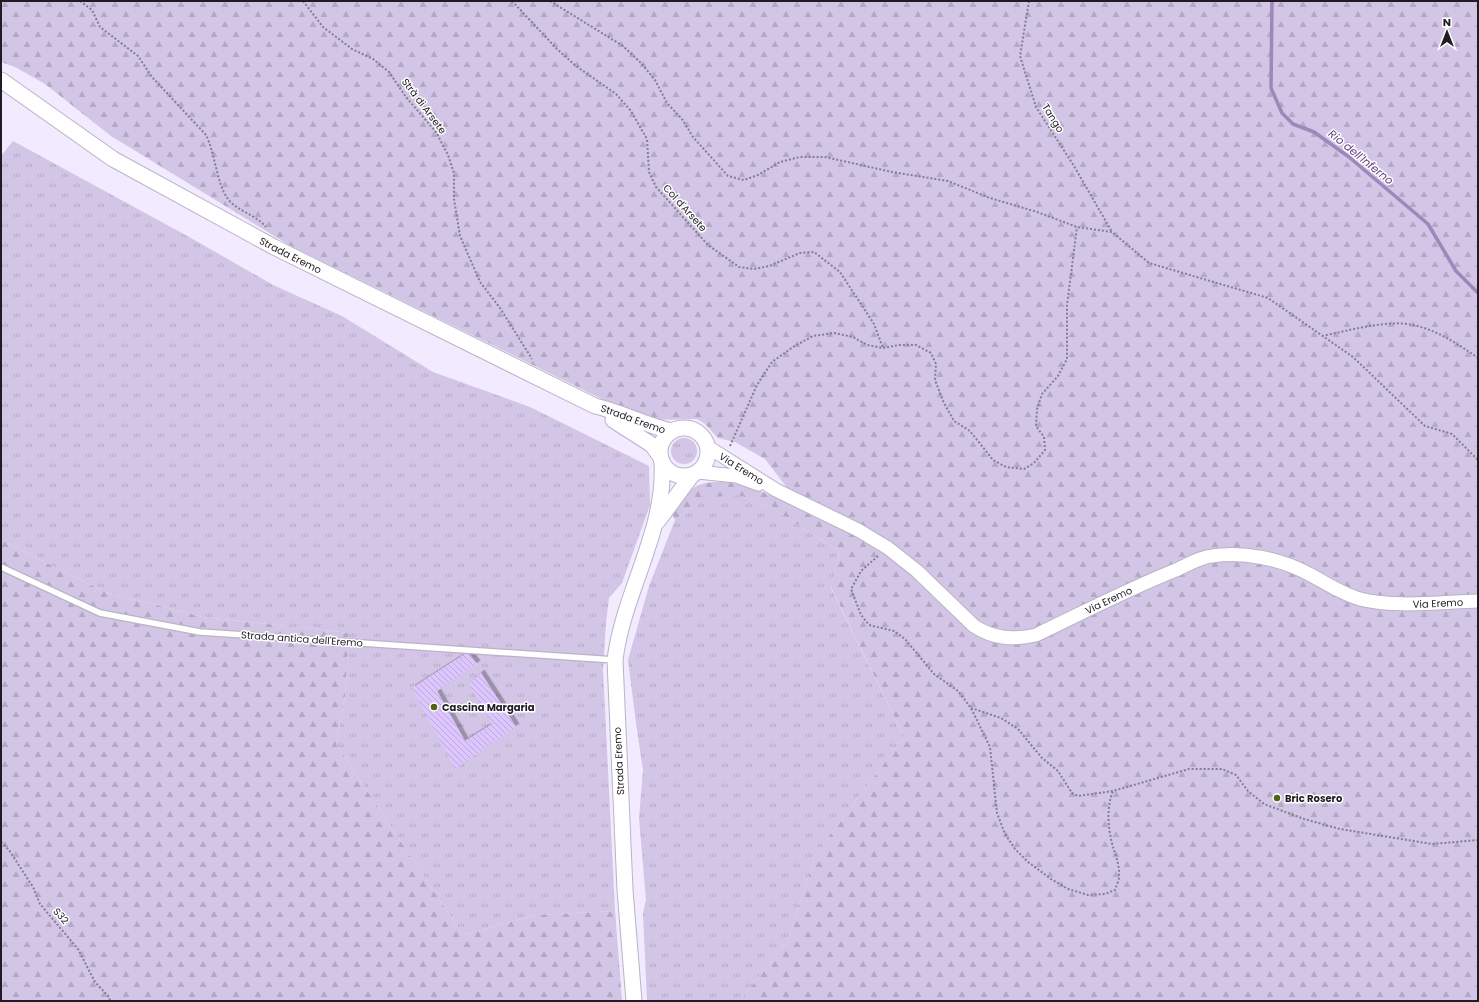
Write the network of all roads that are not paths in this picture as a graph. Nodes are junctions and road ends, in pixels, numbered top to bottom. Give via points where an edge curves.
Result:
1 (1, 80) edge
2 (596, 406) junction
3 (671, 431) junction
4 (708, 447) junction
5 (661, 459) junction
6 (695, 473) junction
7 (776, 490) junction
8 (654, 527) junction
9 (1, 567) edge
10 (1478, 601) edge
11 (615, 660) junction
12 (634, 1001) edge

1 - 2 main road, Strada Eremo via 113,159 274,247
2 - 3 main road, Strada Eremo
2 - 5 main road, Strada Eremo via 602,414 652,445
3 - 4 main road via 686,427 694,429
3 - 5 main road via 661,442
4 - 6 main road via 706,462
4 - 7 street, Via Eremo
5 - 6 main road via 678,475
5 - 8 main road, Strada Eremo via 661,493
6 - 7 street, Via Eremo via 736,476
6 - 8 main road, Strada Eremo
7 - 10 street, Via Eremo via 858,530 888,548 917,571 974,626 1001,638 1036,635 1158,577 1211,556 1238,554 1284,563 1307,572 1344,593 1368,601 1414,604
8 - 11 main road, Strada Eremo via 629,601
9 - 11 lane, Strada antica dell'Eremo via 100,613 200,632
11 - 12 main road, Strada Eremo via 625,890

